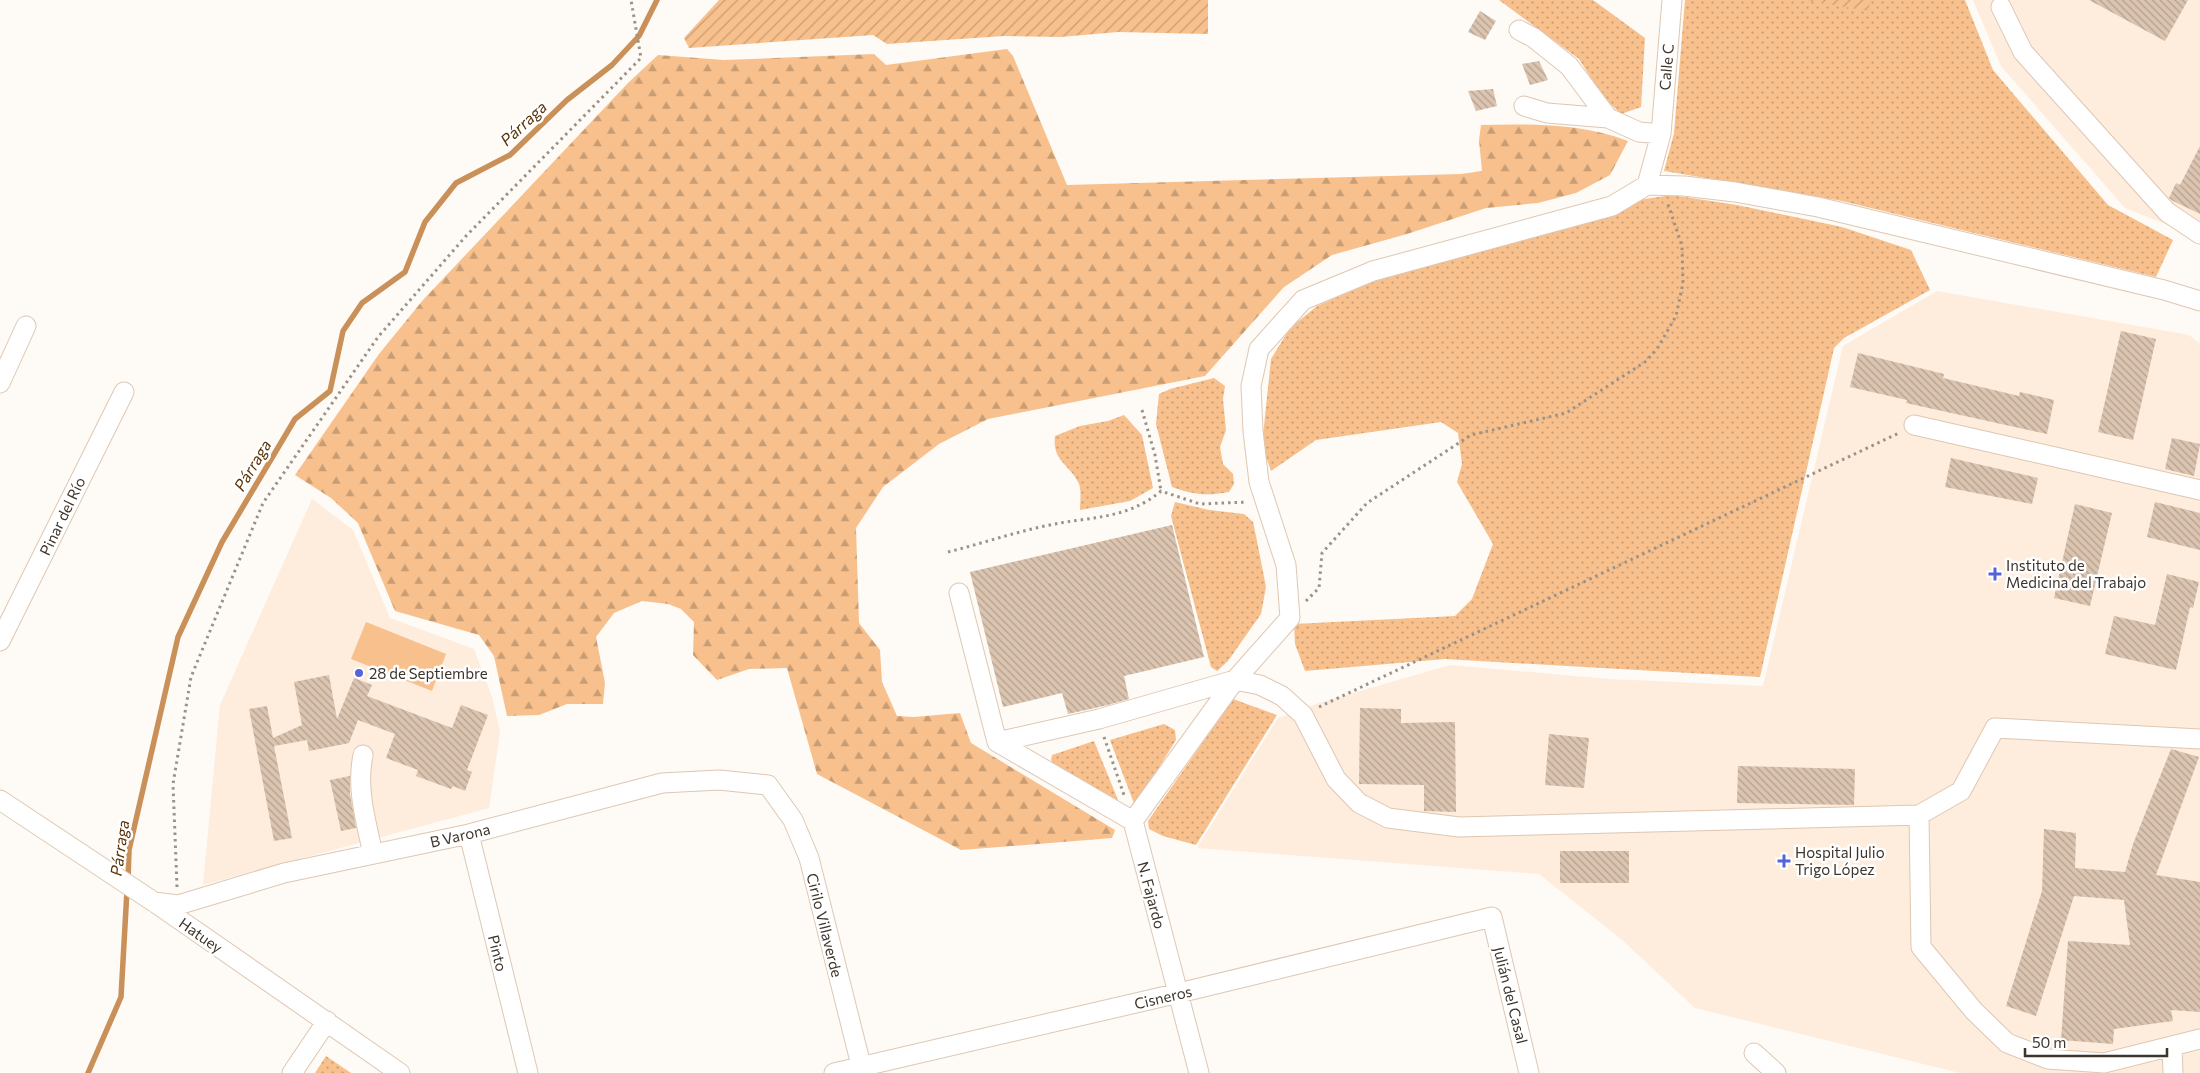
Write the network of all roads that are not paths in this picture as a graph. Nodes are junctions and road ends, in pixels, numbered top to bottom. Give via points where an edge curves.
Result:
1 (1672, 0) edge
2 (2001, 7) dead end
3 (1519, 30) dead end
4 (1524, 106) dead end
5 (1608, 118) junction
6 (1661, 134) junction
7 (1648, 185) junction
8 (2200, 234) edge
9 (2200, 301) edge
10 (26, 326) dead end
11 (0, 383) edge
12 (124, 392) dead end
13 (1914, 426) road end
14 (2200, 490) edge
15 (960, 593) dead end
16 (0, 641) edge
17 (1235, 680) junction
18 (2200, 739) edge
19 (997, 742) junction
20 (363, 755) dead end
21 (768, 785) joint
22 (0, 800) edge
23 (1919, 815) junction
24 (1133, 822) junction
25 (469, 834) junction
26 (374, 854) junction
27 (154, 902) junction
28 (1492, 917) joint
29 (1179, 994) junction
30 (327, 1021) junction
31 (2200, 1039) edge
32 (2172, 1046) junction
33 (1754, 1052) dead end
34 (862, 1070) edge
35 (292, 1073) edge
36 (400, 1073) edge
37 (528, 1073) edge
38 (834, 1073) edge
39 (1199, 1073) edge
40 (1529, 1073) edge
41 (1776, 1073) edge
42 (2173, 1073) edge

1 - 6 street, Calle C
2 - 8 street via 2024,52 2168,212
3 - 5 street via 1569,66
4 - 5 street via 1547,113
5 - 6 street via 1639,132
6 - 7 street, Calle C
7 - 9 street via 1726,191 1818,207
7 - 17 street via 1612,206 1373,271 1303,300 1259,349 1250,386 1253,432 1259,482 1286,565 1290,618
10 - 11 street
12 - 16 street, Pinar del Río
13 - 14 street
15 - 19 street
17 - 19 street via 1098,719
17 - 23 street via 1260,685 1282,696 1303,715 1336,779 1359,803 1388,818 1458,827
17 - 24 street
18 - 23 street via 1995,728 1961,791
19 - 24 street
20 - 26 street via 360,790
21 - 25 street, B Varona via 719,780 662,784
21 - 34 street, Cirilo Villaverde via 793,820 809,858
22 - 27 street, Hatuey
23 - 32 street via 1921,947 1974,1011 2007,1043 2048,1059 2104,1064
24 - 29 street, N. Fajardo
25 - 26 street, B Varona
25 - 37 street, Pinto
26 - 27 street, B Varona via 284,873 178,905
27 - 30 street, Hatuey
28 - 29 street, Cisneros
28 - 40 street, Julián del Casal
29 - 34 street, Cisneros
29 - 39 street, N. Fajardo
30 - 35 street
30 - 36 street, Hatuey
31 - 32 street
32 - 42 street
33 - 41 street
34 - 38 street, Cisneros

